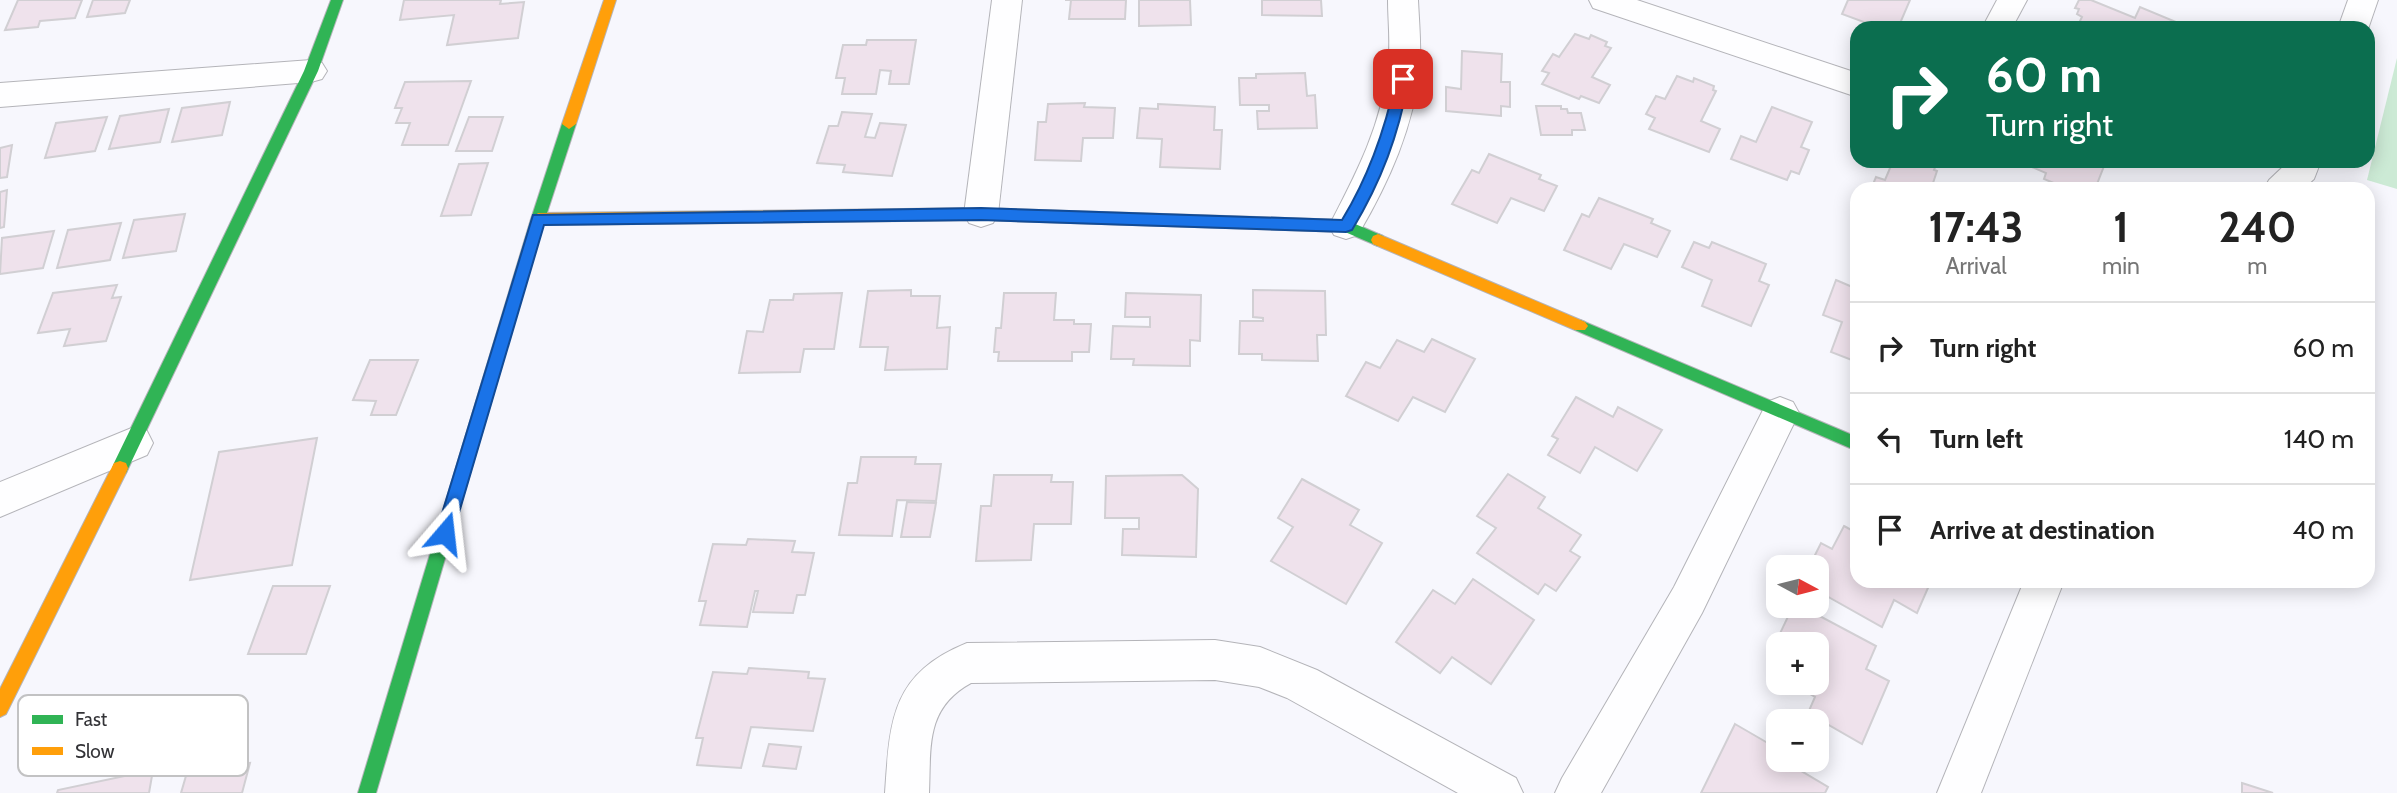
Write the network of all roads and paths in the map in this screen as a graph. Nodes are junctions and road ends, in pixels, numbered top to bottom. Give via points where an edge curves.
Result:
1 (337, 0) edge
2 (610, 0) edge
3 (1007, 0) edge
4 (1403, 0) edge
5 (1604, 0) edge
6 (2012, 0) edge
7 (2363, 0) edge
8 (2001, 21) edge
9 (2356, 21) edge
10 (311, 71) junction
11 (1850, 83) edge
12 (0, 95) edge
13 (2303, 168) edge
14 (2289, 182) edge
15 (981, 214) junction
16 (538, 219) junction
17 (1346, 226) junction
18 (1780, 413) junction
19 (1850, 441) edge
20 (134, 443) junction
21 (0, 500) edge
22 (2042, 588) edge
23 (0, 708) edge
24 (367, 793) edge
25 (907, 793) edge
26 (1501, 793) edge
27 (1577, 793) edge
28 (1959, 793) edge

1 - 10 street
2 - 16 street
3 - 15 street
4 - 17 street via 1401,96 1364,197
5 - 11 street
6 - 8 street
7 - 9 street
10 - 12 street
10 - 20 street
13 - 14 street
15 - 16 street
15 - 17 street
16 - 24 street
17 - 18 street
18 - 19 street
18 - 27 street via 1688,600
20 - 21 street
20 - 23 street
22 - 28 street
25 - 26 street via 916,708 926,690 946,672 967,663 1215,660 1260,667 1292,679

